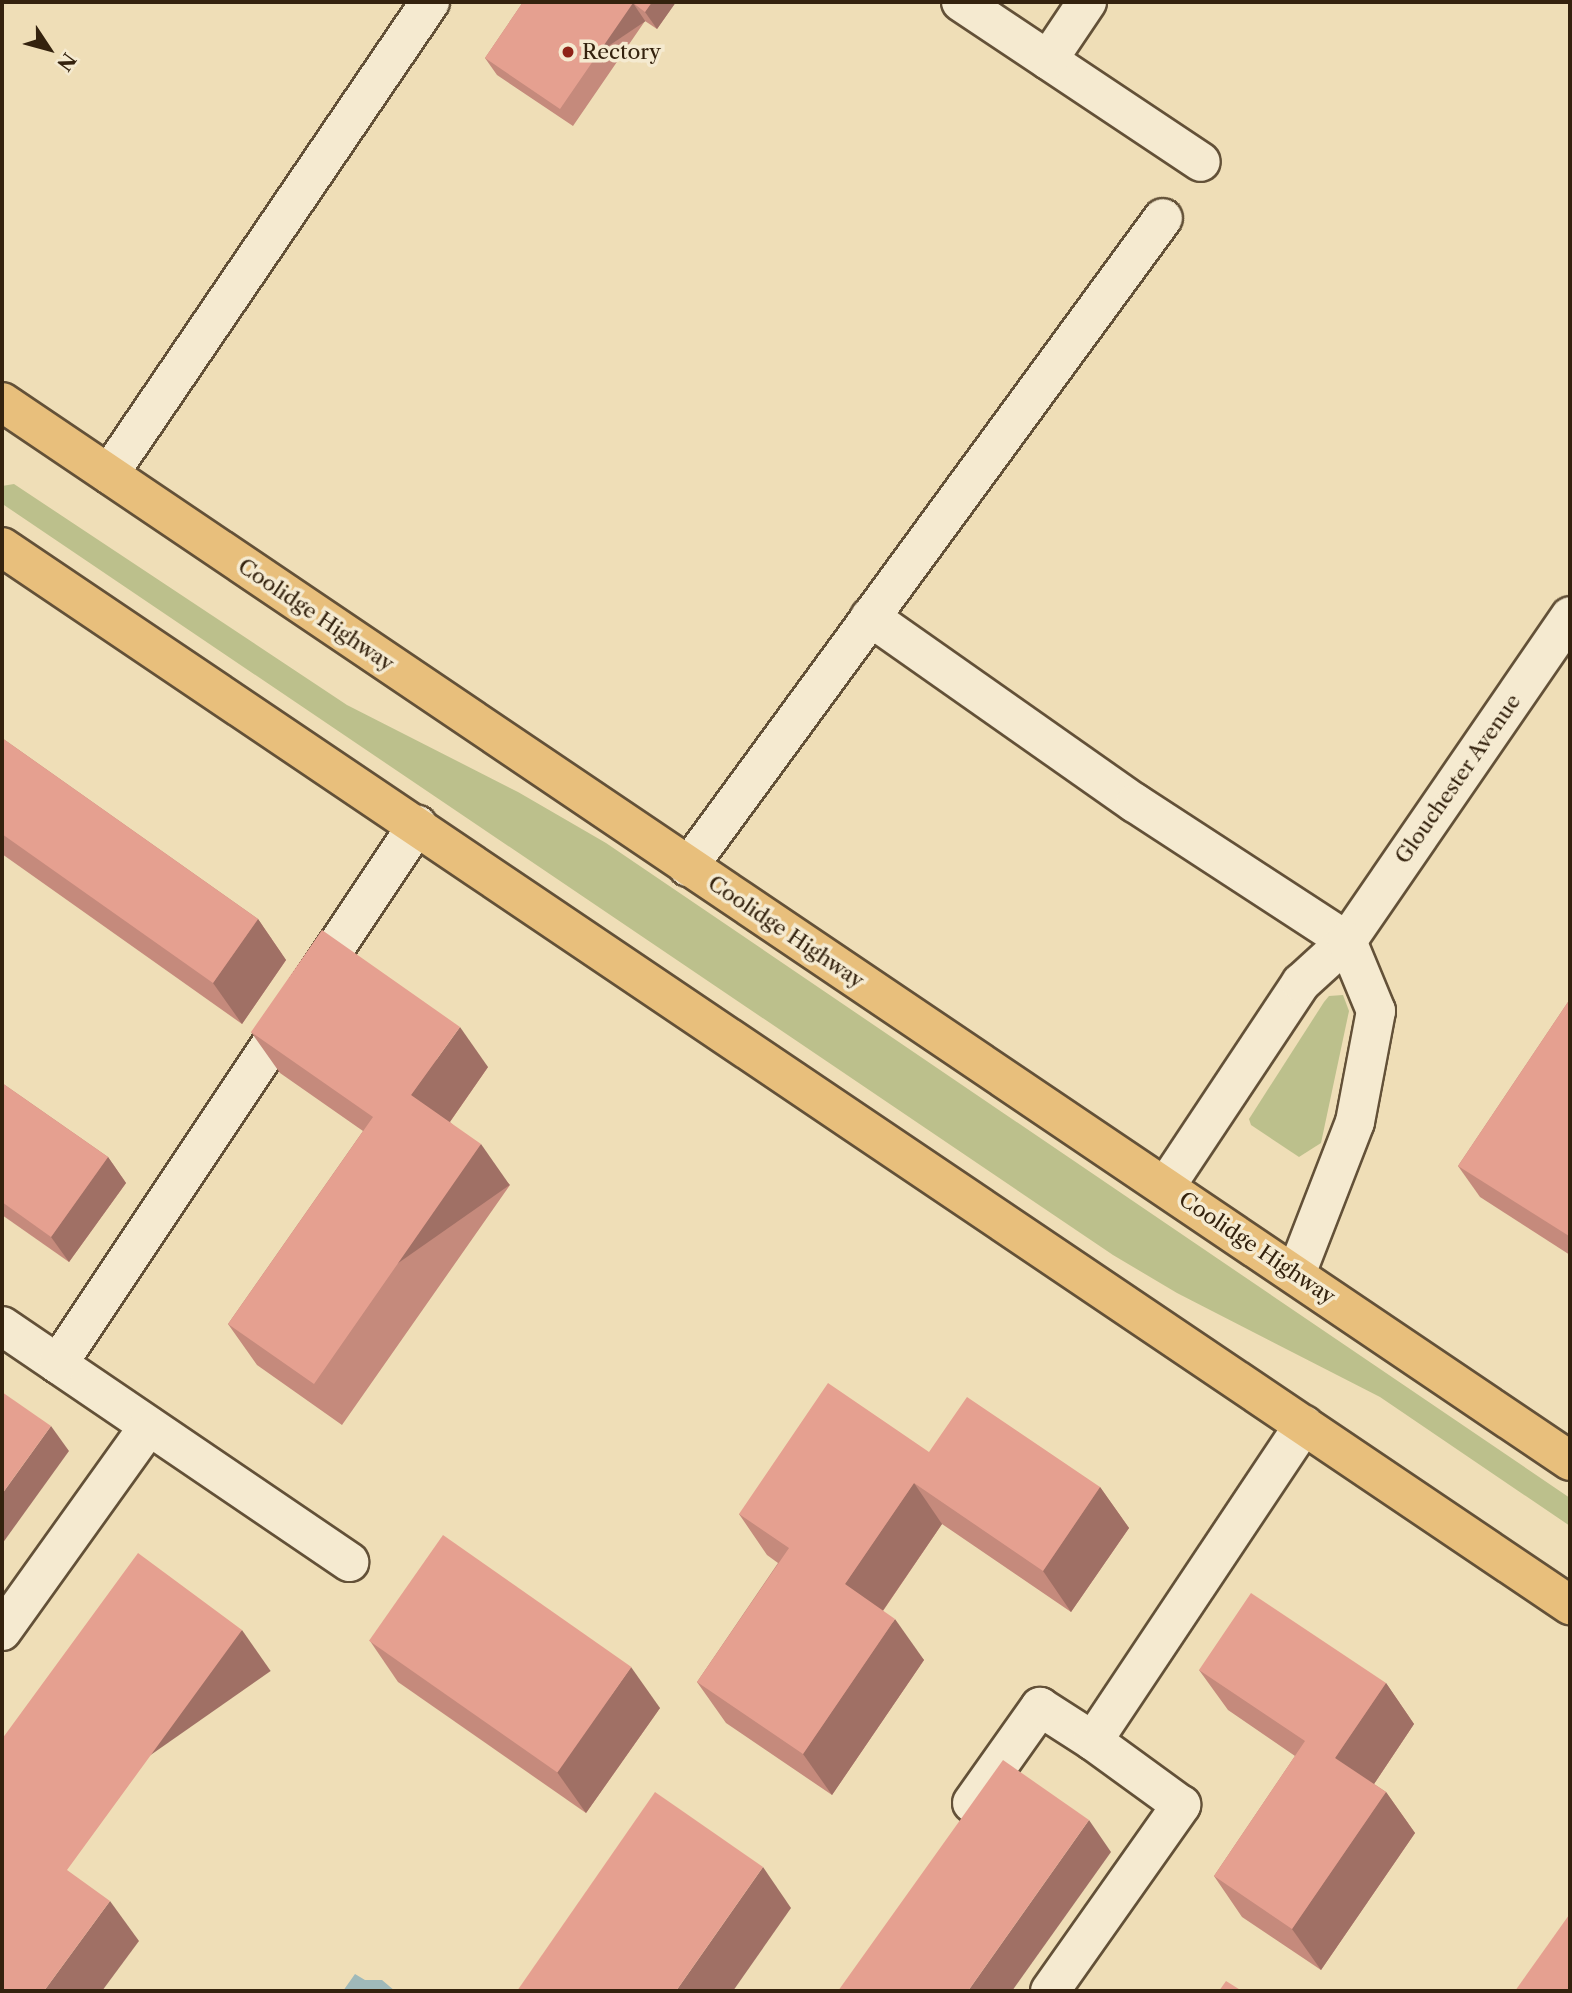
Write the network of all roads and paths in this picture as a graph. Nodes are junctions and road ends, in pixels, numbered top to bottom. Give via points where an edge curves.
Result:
1 (430, 2) edge
2 (961, 2) edge
3 (1087, 2) edge
4 (1048, 60) junction
5 (1201, 162) dead end
6 (1163, 218) dead end
7 (2, 402) edge
8 (19, 426) edge
9 (109, 474) junction
10 (2, 547) edge
11 (1570, 616) edge
12 (870, 617) junction
13 (416, 825) junction
14 (688, 867) junction
15 (1347, 941) junction
16 (1166, 1186) junction
17 (1296, 1273) junction
18 (2, 1326) edge
19 (58, 1364) junction
20 (1304, 1425) junction
21 (149, 1426) junction
22 (1570, 1461) edge
23 (349, 1562) dead end
24 (1570, 1605) edge
25 (2, 1632) edge
26 (1093, 1741) junction
27 (952, 1832) edge
28 (1050, 1991) edge

1 - 9 street
2 - 4 street
3 - 4 street
4 - 5 street
6 - 12 street
7 - 8 main road, Coolidge Highway
8 - 9 main road, Coolidge Highway
9 - 14 main road, Coolidge Highway
10 - 13 main road
11 - 15 street, Glouchester Avenue
12 - 14 street
12 - 15 street via 1135,803
13 - 19 street
13 - 20 main road
14 - 16 main road, Coolidge Highway
15 - 16 street, Glouchester Avenue via 1301,983
15 - 17 street via 1376,1011 1355,1122
16 - 17 main road, Coolidge Highway
17 - 22 main road, Coolidge Highway
18 - 19 street
19 - 21 street
20 - 24 main road
20 - 26 street
21 - 23 street
21 - 25 street
26 - 27 street via 1040,1707
26 - 28 street via 1181,1805

